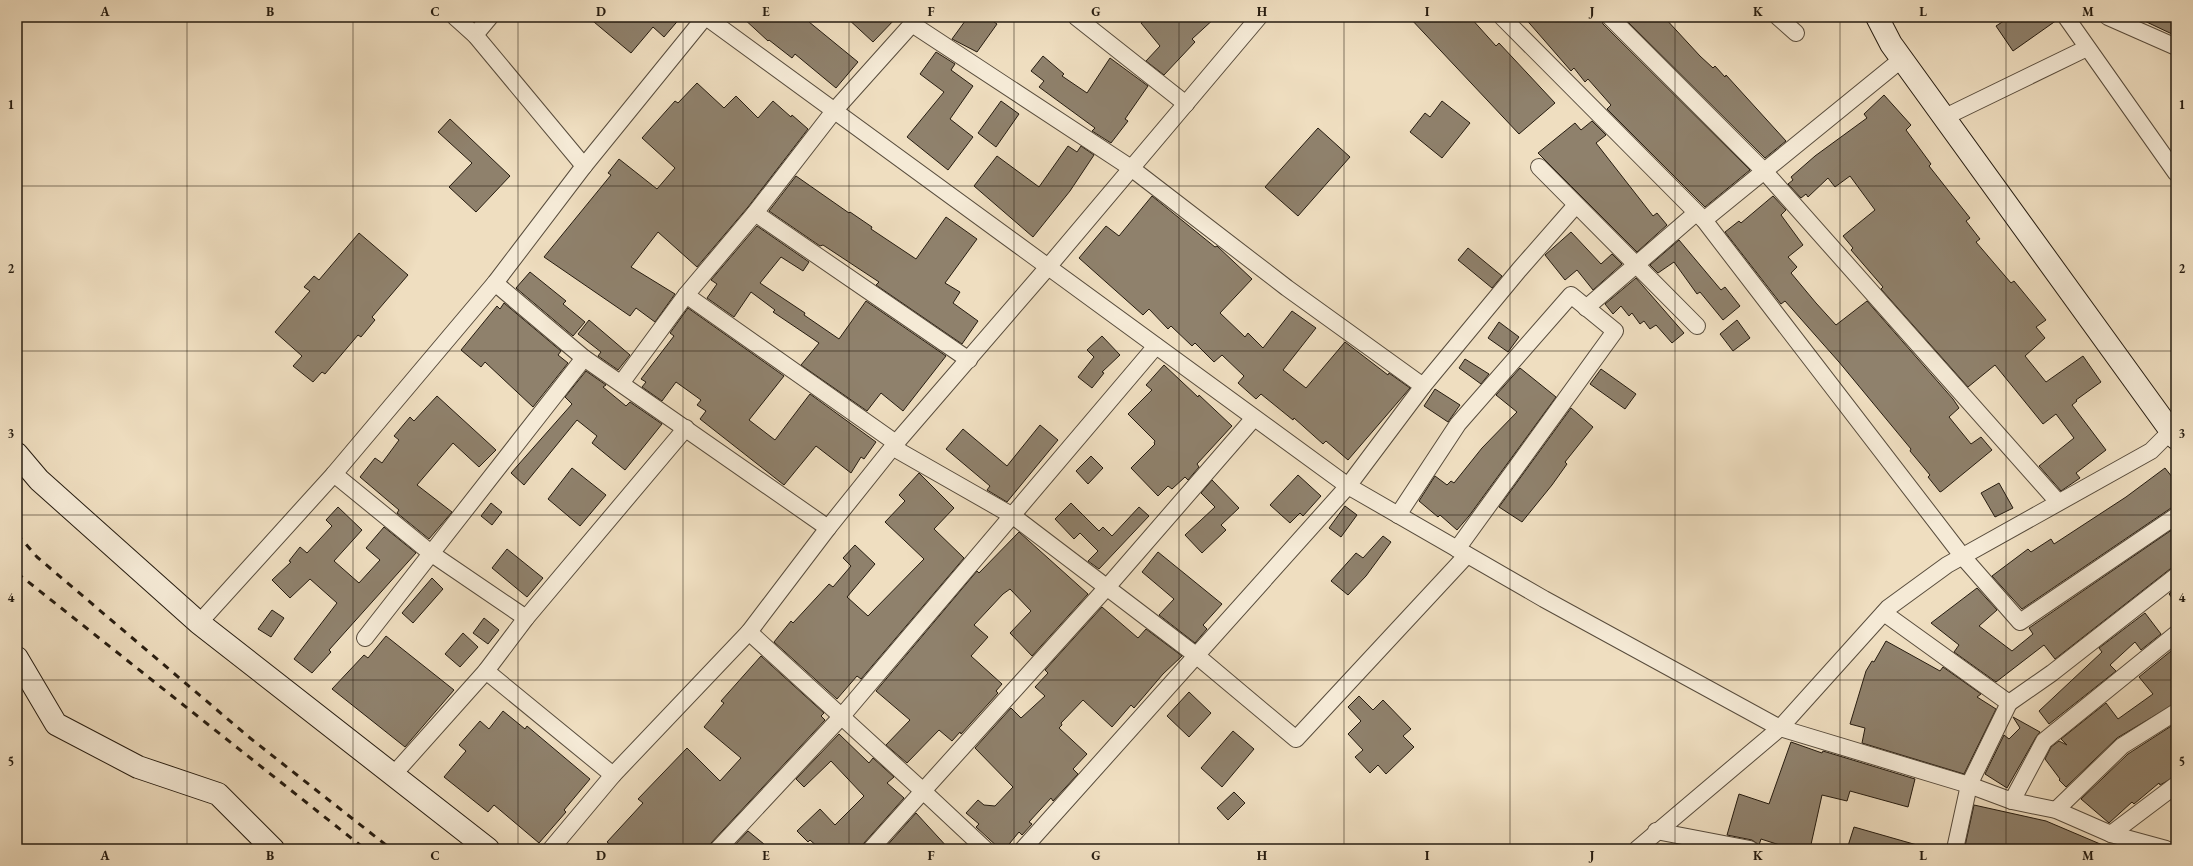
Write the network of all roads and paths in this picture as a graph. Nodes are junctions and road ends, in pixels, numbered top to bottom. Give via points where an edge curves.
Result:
1 (455, 17) edge
2 (490, 17) edge
3 (705, 17) edge
4 (1076, 17) edge
5 (1258, 17) edge
6 (1502, 17) edge
7 (1610, 17) edge
8 (1778, 17) edge
9 (1877, 17) edge
10 (2066, 17) edge
11 (2108, 17) edge
12 (914, 20) edge
13 (1796, 33) dead end
14 (475, 35) junction
15 (2176, 47) edge
16 (2087, 48) junction
17 (1902, 59) junction
18 (1186, 104) junction
19 (834, 111) junction
20 (1945, 117) junction
21 (584, 166) junction
22 (1539, 167) dead end
23 (1131, 168) junction
24 (1765, 172) junction
25 (2176, 173) edge
26 (1576, 205) junction
27 (755, 213) junction
28 (1700, 217) junction
29 (1636, 266) junction
30 (1048, 267) junction
31 (495, 283) junction
32 (686, 295) junction
33 (1586, 308) junction
34 (1697, 326) dead end
35 (1156, 346) junction
36 (584, 358) junction
37 (969, 360) junction
38 (622, 382) junction
39 (1423, 386) junction
40 (1254, 418) junction
41 (686, 428) junction
42 (2174, 432) edge
43 (896, 443) junction
44 (17, 454) edge
45 (334, 474) junction
46 (1348, 486) junction
47 (2058, 502) junction
48 (1398, 515) junction
49 (1013, 516) junction
50 (2176, 516) edge
51 (828, 528) junction
52 (1462, 552) junction
53 (432, 554) junction
54 (1963, 557) junction
55 (2176, 576) edge
56 (1107, 587) junction
57 (1884, 613) junction
58 (526, 618) junction
59 (199, 622) junction
60 (749, 632) junction
61 (2176, 634) edge
62 (365, 638) dead end
63 (1197, 656) junction
64 (17, 658) edge
65 (486, 671) junction
66 (2009, 703) junction
67 (2176, 712) edge
68 (842, 716) junction
69 (1780, 728) junction
70 (394, 774) junction
71 (613, 775) junction
72 (1969, 785) junction
73 (2176, 785) edge
74 (923, 791) junction
75 (2012, 801) junction
76 (2056, 810) junction
77 (1656, 832) junction
78 (2111, 834) junction
79 (273, 849) edge
80 (488, 849) edge
81 (551, 849) edge
82 (718, 849) edge
83 (871, 849) edge
84 (985, 849) edge
85 (1023, 849) edge
86 (1637, 849) edge
87 (1750, 849) edge
88 (1956, 849) edge
89 (2166, 849) edge

1 - 14 street
2 - 14 street
3 - 19 street
3 - 21 street
4 - 18 street
5 - 18 street
6 - 28 street
7 - 24 street
8 - 13 street
9 - 17 street
10 - 16 street
11 - 15 street
12 - 19 street
12 - 23 street
14 - 21 street
16 - 20 street
16 - 25 street
17 - 20 street
17 - 24 street
18 - 23 street
19 - 27 street
19 - 30 street
20 - 42 street
21 - 31 street
22 - 26 street
23 - 30 street
23 - 39 street via 1287,288
24 - 28 street
24 - 47 street
26 - 29 street
26 - 39 street
27 - 32 street
27 - 37 street
28 - 29 street
28 - 54 street
29 - 33 street
29 - 34 street
30 - 35 street
30 - 37 street
31 - 36 street
31 - 45 street
32 - 38 street
32 - 43 street
33 - 48 street via 1571,295 1458,424
33 - 52 street via 1615,331
35 - 40 street
35 - 49 street
36 - 38 street
36 - 53 street
37 - 43 street
38 - 41 street
39 - 46 street
40 - 46 street
40 - 56 street
41 - 51 street
41 - 58 street
42 - 47 street via 2151,451
43 - 49 street via 899,451
43 - 51 street
44 - 59 street via 39,480
45 - 53 street
45 - 59 street
46 - 48 street
46 - 63 street
47 - 54 street
48 - 52 street
49 - 56 street
49 - 68 street
50 - 54 street via 2020,622
51 - 60 street
52 - 63 street via 1296,739
52 - 69 street
53 - 58 street
53 - 62 street
54 - 57 street via 1947,565
55 - 66 street via 2052,673
56 - 63 street
56 - 74 street
57 - 66 street
57 - 69 street
58 - 65 street
59 - 70 street
60 - 68 street
60 - 71 street
61 - 75 street via 2044,741
63 - 85 street
64 - 79 street via 56,724 138,767 218,794
65 - 70 street
65 - 71 street
66 - 72 street
67 - 76 street via 2122,746
68 - 74 street
68 - 82 street
69 - 72 street
69 - 77 street
70 - 80 street
71 - 81 street
72 - 75 street
72 - 88 street
73 - 78 street
74 - 83 street
74 - 84 street
75 - 76 street
76 - 78 street
77 - 86 street
77 - 87 street
78 - 89 street

